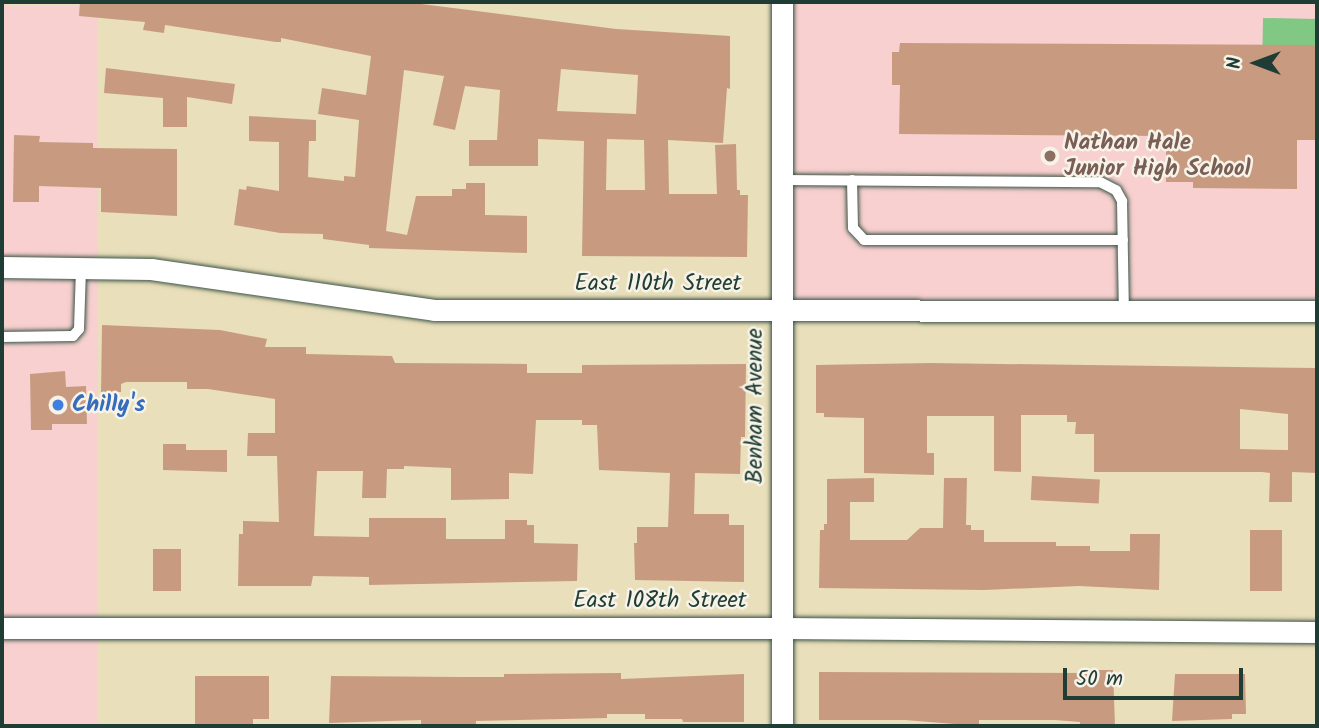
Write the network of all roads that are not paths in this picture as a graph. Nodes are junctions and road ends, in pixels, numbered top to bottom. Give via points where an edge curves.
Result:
1 (782, 2) edge
2 (782, 180) junction
3 (852, 180) junction
4 (1123, 240) junction
5 (2, 267) edge
6 (81, 268) junction
7 (782, 310) junction
8 (1124, 311) junction
9 (1317, 311) edge
10 (2, 337) edge
11 (2, 628) edge
12 (782, 628) junction
13 (1317, 632) edge
14 (782, 726) edge

1 - 2 street, Benham Avenue
2 - 3 lane
2 - 7 street, Benham Avenue
3 - 4 lane via 1100,182 1116,190 1122,201
3 - 4 lane via 853,228 863,240
4 - 8 lane
5 - 6 street, East 110th Street
6 - 7 street, East 110th Street via 219,277 319,296 434,310
6 - 10 lane via 79,329 73,336
7 - 8 street, East 110th Street
7 - 12 street, Benham Avenue
8 - 9 street, East 110th Street
11 - 12 street, East 108th Street
12 - 13 street, East 108th Street
12 - 14 street, Benham Avenue

